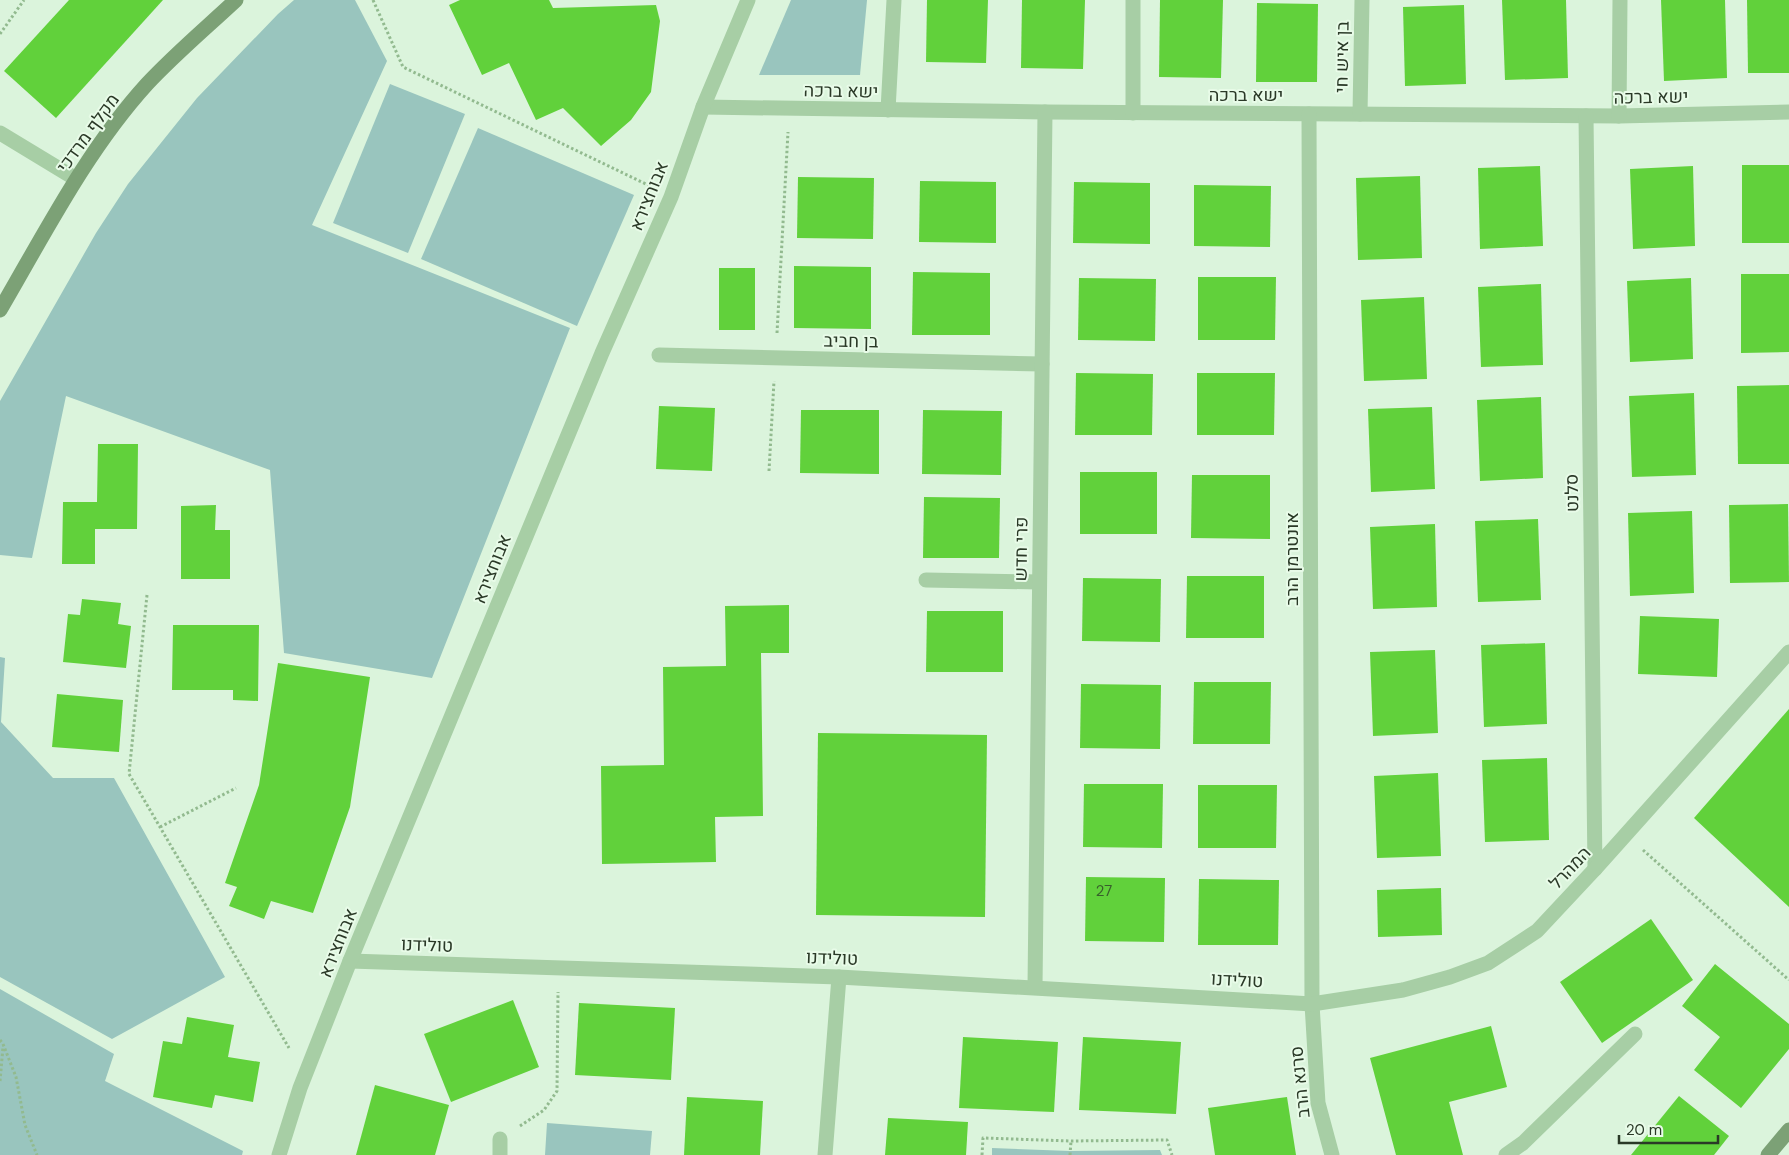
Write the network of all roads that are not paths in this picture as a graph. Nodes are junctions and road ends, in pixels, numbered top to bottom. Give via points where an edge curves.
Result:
1 (236, 0) edge
2 (748, 0) edge
3 (894, 0) edge
4 (1133, 0) edge
5 (1362, 0) edge
6 (1620, 0) edge
7 (703, 107) junction
8 (888, 110) junction
9 (1045, 112) junction
10 (1789, 112) edge
11 (1133, 113) junction
12 (1309, 114) junction
13 (1360, 114) junction
14 (1586, 116) junction
15 (1619, 116) junction
16 (0, 133) edge
17 (76, 179) junction
18 (0, 310) edge
19 (659, 355) dead end
20 (1042, 364) junction
21 (926, 580) dead end
22 (1039, 582) junction
23 (1788, 656) edge
24 (1595, 870) junction
25 (350, 961) junction
26 (838, 976) junction
27 (1035, 988) junction
28 (1312, 1004) junction
29 (1635, 1034) dead end
30 (1789, 1130) edge
31 (500, 1139) road end
32 (279, 1155) edge
33 (500, 1155) edge
34 (825, 1155) edge
35 (1332, 1155) edge
36 (1506, 1155) edge
37 (1768, 1155) edge

1 - 17 street, מקלף מרדכי via 148,84
2 - 7 street, אבוחצירא
3 - 8 street
4 - 11 street
5 - 13 street, בן איש חי
6 - 15 street
7 - 8 street, ישא ברכה
7 - 25 street, אבוחצירא via 671,196 602,352
8 - 9 street, ישא ברכה
9 - 11 street, ישא ברכה
9 - 20 street, פרי חדש
10 - 15 street, ישא ברכה
11 - 12 street, ישא ברכה
12 - 13 street, ישא ברכה
12 - 28 street, אונטרמן הרב
13 - 14 street, ישא ברכה
14 - 15 street, ישא ברכה
14 - 24 street, סלנט
16 - 17 street
17 - 18 street, מקלף מרדכי
19 - 20 street, בן חביב
20 - 22 street, פרי חדש
21 - 22 street
22 - 27 street, פרי חדש
23 - 24 street, המהרל
24 - 28 street, המהרל via 1537,931 1488,963 1450,978 1404,990
25 - 26 street, טולידנו
25 - 32 street, אבוחצירא via 305,1074
26 - 27 street, טולידנו
26 - 34 street
27 - 28 street, טולידנו
28 - 35 street, סרנא הרב via 1318,1103
29 - 36 street via 1523,1143
30 - 37 street
31 - 33 street

